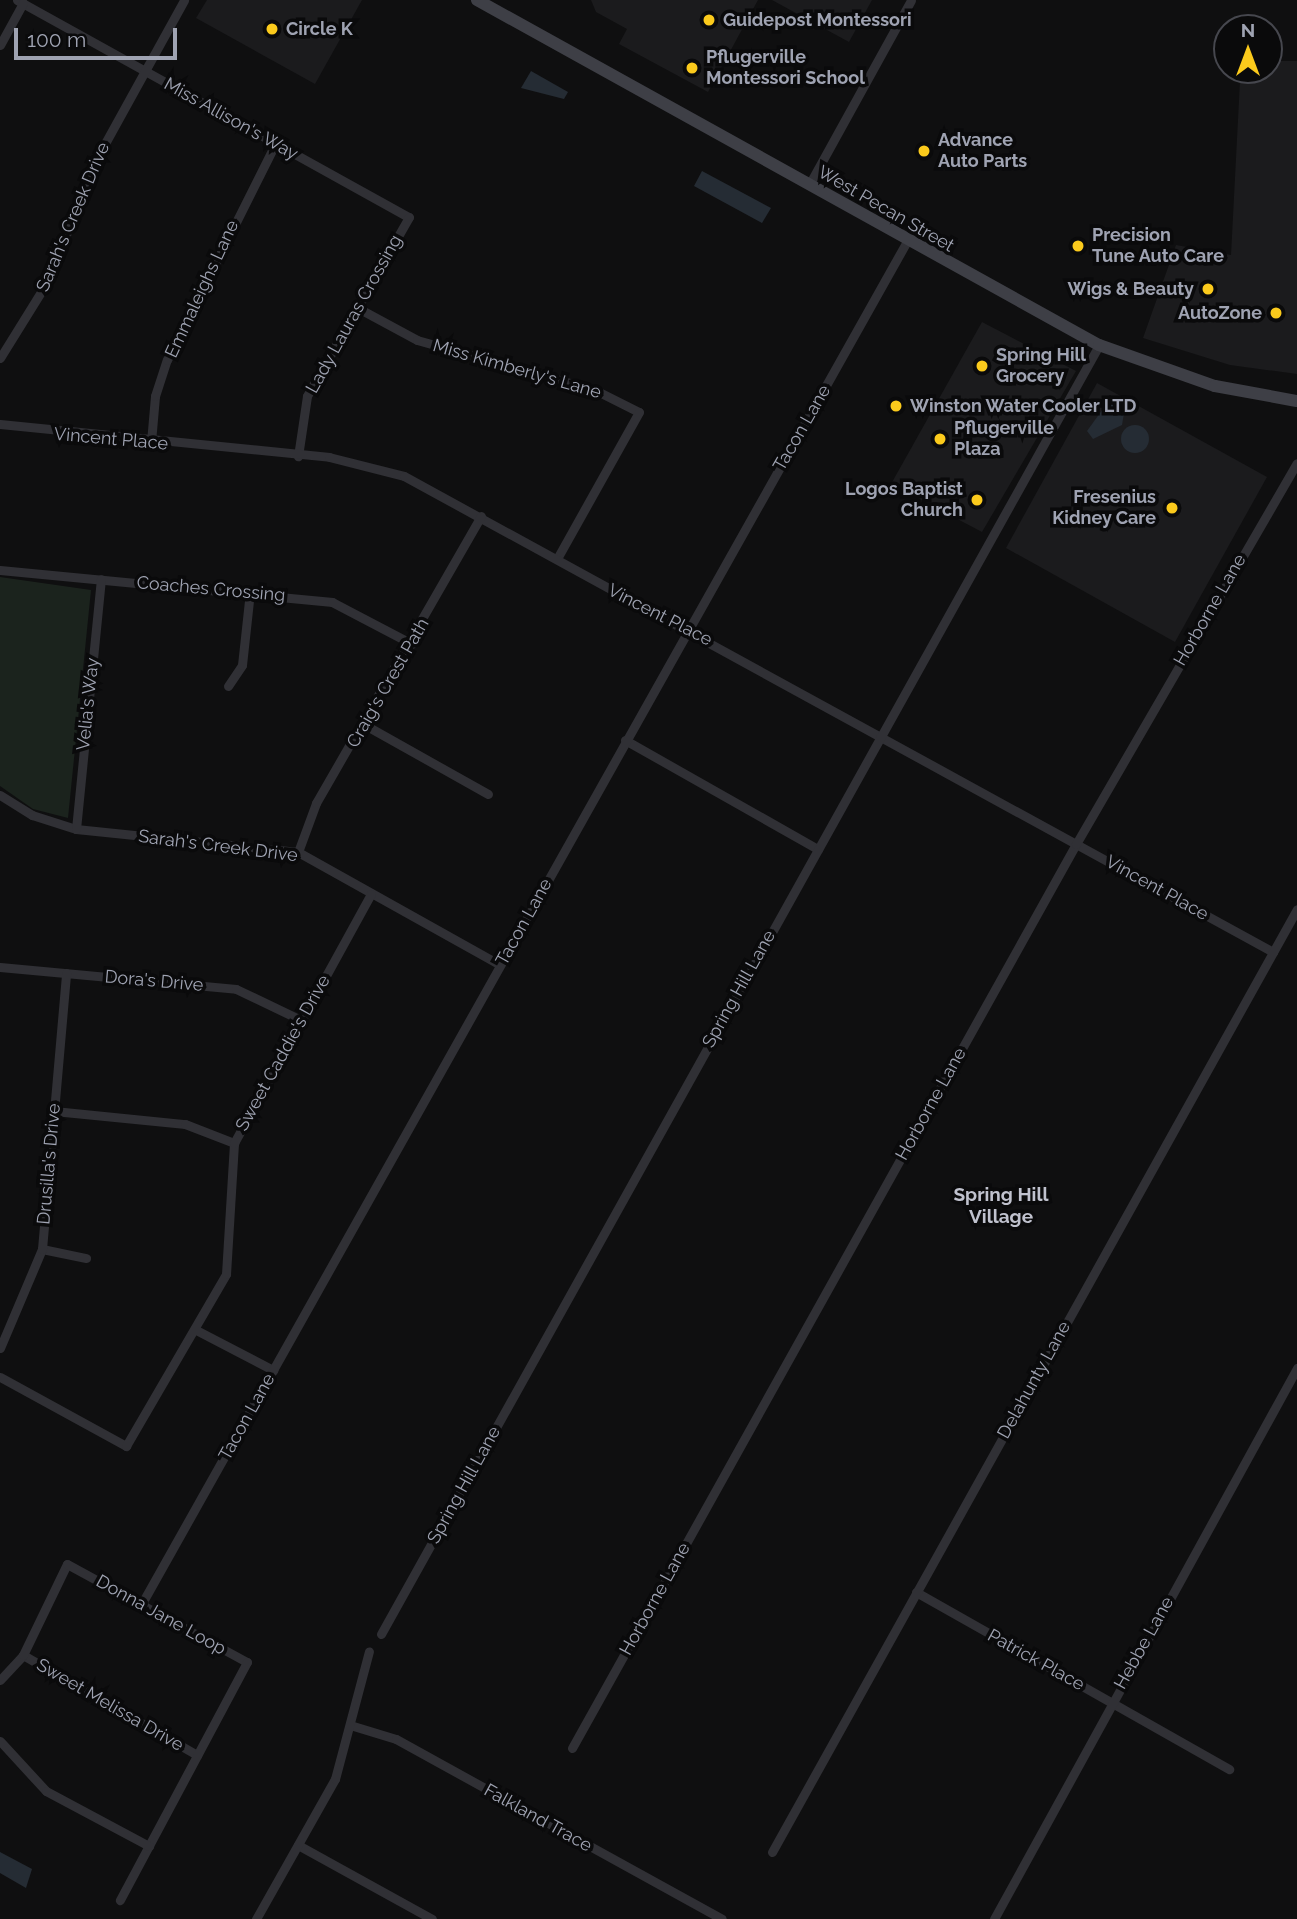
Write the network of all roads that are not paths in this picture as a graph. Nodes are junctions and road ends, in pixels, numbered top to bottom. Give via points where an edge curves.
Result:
1 (184, 0) edge
2 (477, 0) edge
3 (911, 0) edge
4 (20, 2) edge
5 (0, 45) edge
6 (144, 71) junction
7 (275, 144) junction
8 (809, 185) junction
9 (409, 216) joint
10 (907, 241) junction
11 (356, 307) junction
12 (1099, 345) junction
13 (1, 352) edge
14 (1297, 401) edge
15 (0, 424) edge
16 (151, 442) junction
17 (298, 456) junction
18 (1297, 463) edge
19 (481, 516) junction
20 (557, 559) junction
21 (0, 570) edge
22 (101, 579) junction
23 (250, 591) junction
24 (687, 628) junction
25 (412, 644) junction
26 (228, 686) dead end
27 (366, 725) junction
28 (883, 736) junction
29 (625, 740) junction
30 (488, 793) dead end
31 (0, 795) edge
32 (76, 830) junction
33 (1076, 844) junction
34 (818, 849) junction
35 (298, 852) junction
36 (371, 894) junction
37 (1297, 909) edge
38 (1273, 952) junction
39 (500, 965) junction
40 (0, 967) edge
41 (66, 973) junction
42 (301, 1020) junction
43 (54, 1111) junction
44 (234, 1143) junction
45 (41, 1249) junction
46 (86, 1258) dead end
47 (198, 1331) junction
48 (0, 1348) edge
49 (1297, 1368) edge
50 (273, 1370) junction
51 (0, 1377) edge
52 (916, 1592) junction
53 (141, 1605) junction
54 (381, 1634) dead end
55 (369, 1651) dead end
56 (23, 1655) junction
57 (0, 1680) edge
58 (1111, 1702) junction
59 (351, 1725) junction
60 (0, 1741) edge
61 (572, 1748) dead end
62 (198, 1755) junction
63 (1229, 1769) dead end
64 (298, 1845) junction
65 (149, 1846) junction
66 (772, 1852) dead end
67 (120, 1900) dead end
68 (256, 1919) edge
69 (432, 1919) edge
70 (722, 1919) edge
71 (994, 1919) edge

1 - 6 street, Sarah's Creek Drive
2 - 8 main road, West Pecan Street
3 - 8 street
4 - 5 street
4 - 6 street, Miss Allison's Way
6 - 7 street, Miss Allison's Way
6 - 13 street, Sarah's Creek Drive via 87,176 52,274
7 - 9 street, Miss Allison's Way
7 - 16 street, Emmaleighs Lane via 167,360 155,396
8 - 10 main road, West Pecan Street
9 - 11 street, Lady Lauras Crossing
10 - 12 main road, West Pecan Street
10 - 24 street, Tacon Lane
11 - 17 street, Lady Lauras Crossing via 307,397
11 - 20 street, Miss Kimberly's Lane via 416,341 595,390 639,412
12 - 14 main road, West Pecan Street via 1214,386
12 - 28 street, Spring Hill Lane
15 - 16 street, Vincent Place
16 - 17 street, Vincent Place
17 - 19 street, Vincent Place via 374,466
18 - 33 street, Horborne Lane
19 - 20 street, Vincent Place
19 - 25 street, Craig's Crest Path
20 - 24 street, Vincent Place
21 - 22 street, Coaches Crossing
22 - 23 street, Coaches Crossing
22 - 32 street, Velia's Way
23 - 25 street, Coaches Crossing via 339,603
23 - 26 street via 242,665
24 - 28 street, Vincent Place
24 - 29 street, Tacon Lane
25 - 27 street, Craig's Crest Path
27 - 30 street
27 - 35 street, Craig's Crest Path via 316,803
28 - 33 street, Vincent Place
28 - 34 street, Spring Hill Lane
29 - 34 street
29 - 39 street, Tacon Lane
31 - 32 street, Sarah's Creek Drive via 32,815
32 - 35 street, Sarah's Creek Drive
33 - 38 street, Vincent Place
33 - 61 street, Horborne Lane
34 - 54 street, Spring Hill Lane
35 - 36 street, Sarah's Creek Drive
36 - 39 street, Sarah's Creek Drive
36 - 42 street, Sweet Caddie's Drive
37 - 38 street, Delahunty Lane
38 - 52 street, Delahunty Lane
39 - 50 street, Tacon Lane
40 - 41 street, Dora's Drive
41 - 42 street, Dora's Drive via 236,989
41 - 43 street, Drusilla's Drive
42 - 44 street, Sweet Caddie's Drive
43 - 44 street via 185,1124
43 - 45 street, Drusilla's Drive
44 - 47 street, Sweet Caddie's Drive via 226,1274
45 - 46 street
45 - 48 street, Drusilla's Drive
47 - 50 street
47 - 51 street, Sweet Caddie's Drive via 126,1446
49 - 58 street, Hebbe Lane
50 - 53 street, Tacon Lane
52 - 58 street, Patrick Place
52 - 66 street, Delahunty Lane
53 - 56 street, Donna Jane Loop via 67,1564
53 - 62 street, Donna Jane Loop via 247,1662
55 - 59 street
56 - 57 street, Donna Jane Loop
56 - 62 street, Sweet Melissa Drive
58 - 63 street, Patrick Place
58 - 71 street, Hebbe Lane
59 - 64 street via 335,1779
59 - 70 street, Falkland Trace via 396,1740
60 - 65 street via 46,1791
62 - 65 street, Donna Jane Loop
64 - 68 street
64 - 69 street
65 - 67 street, Donna Jane Loop

